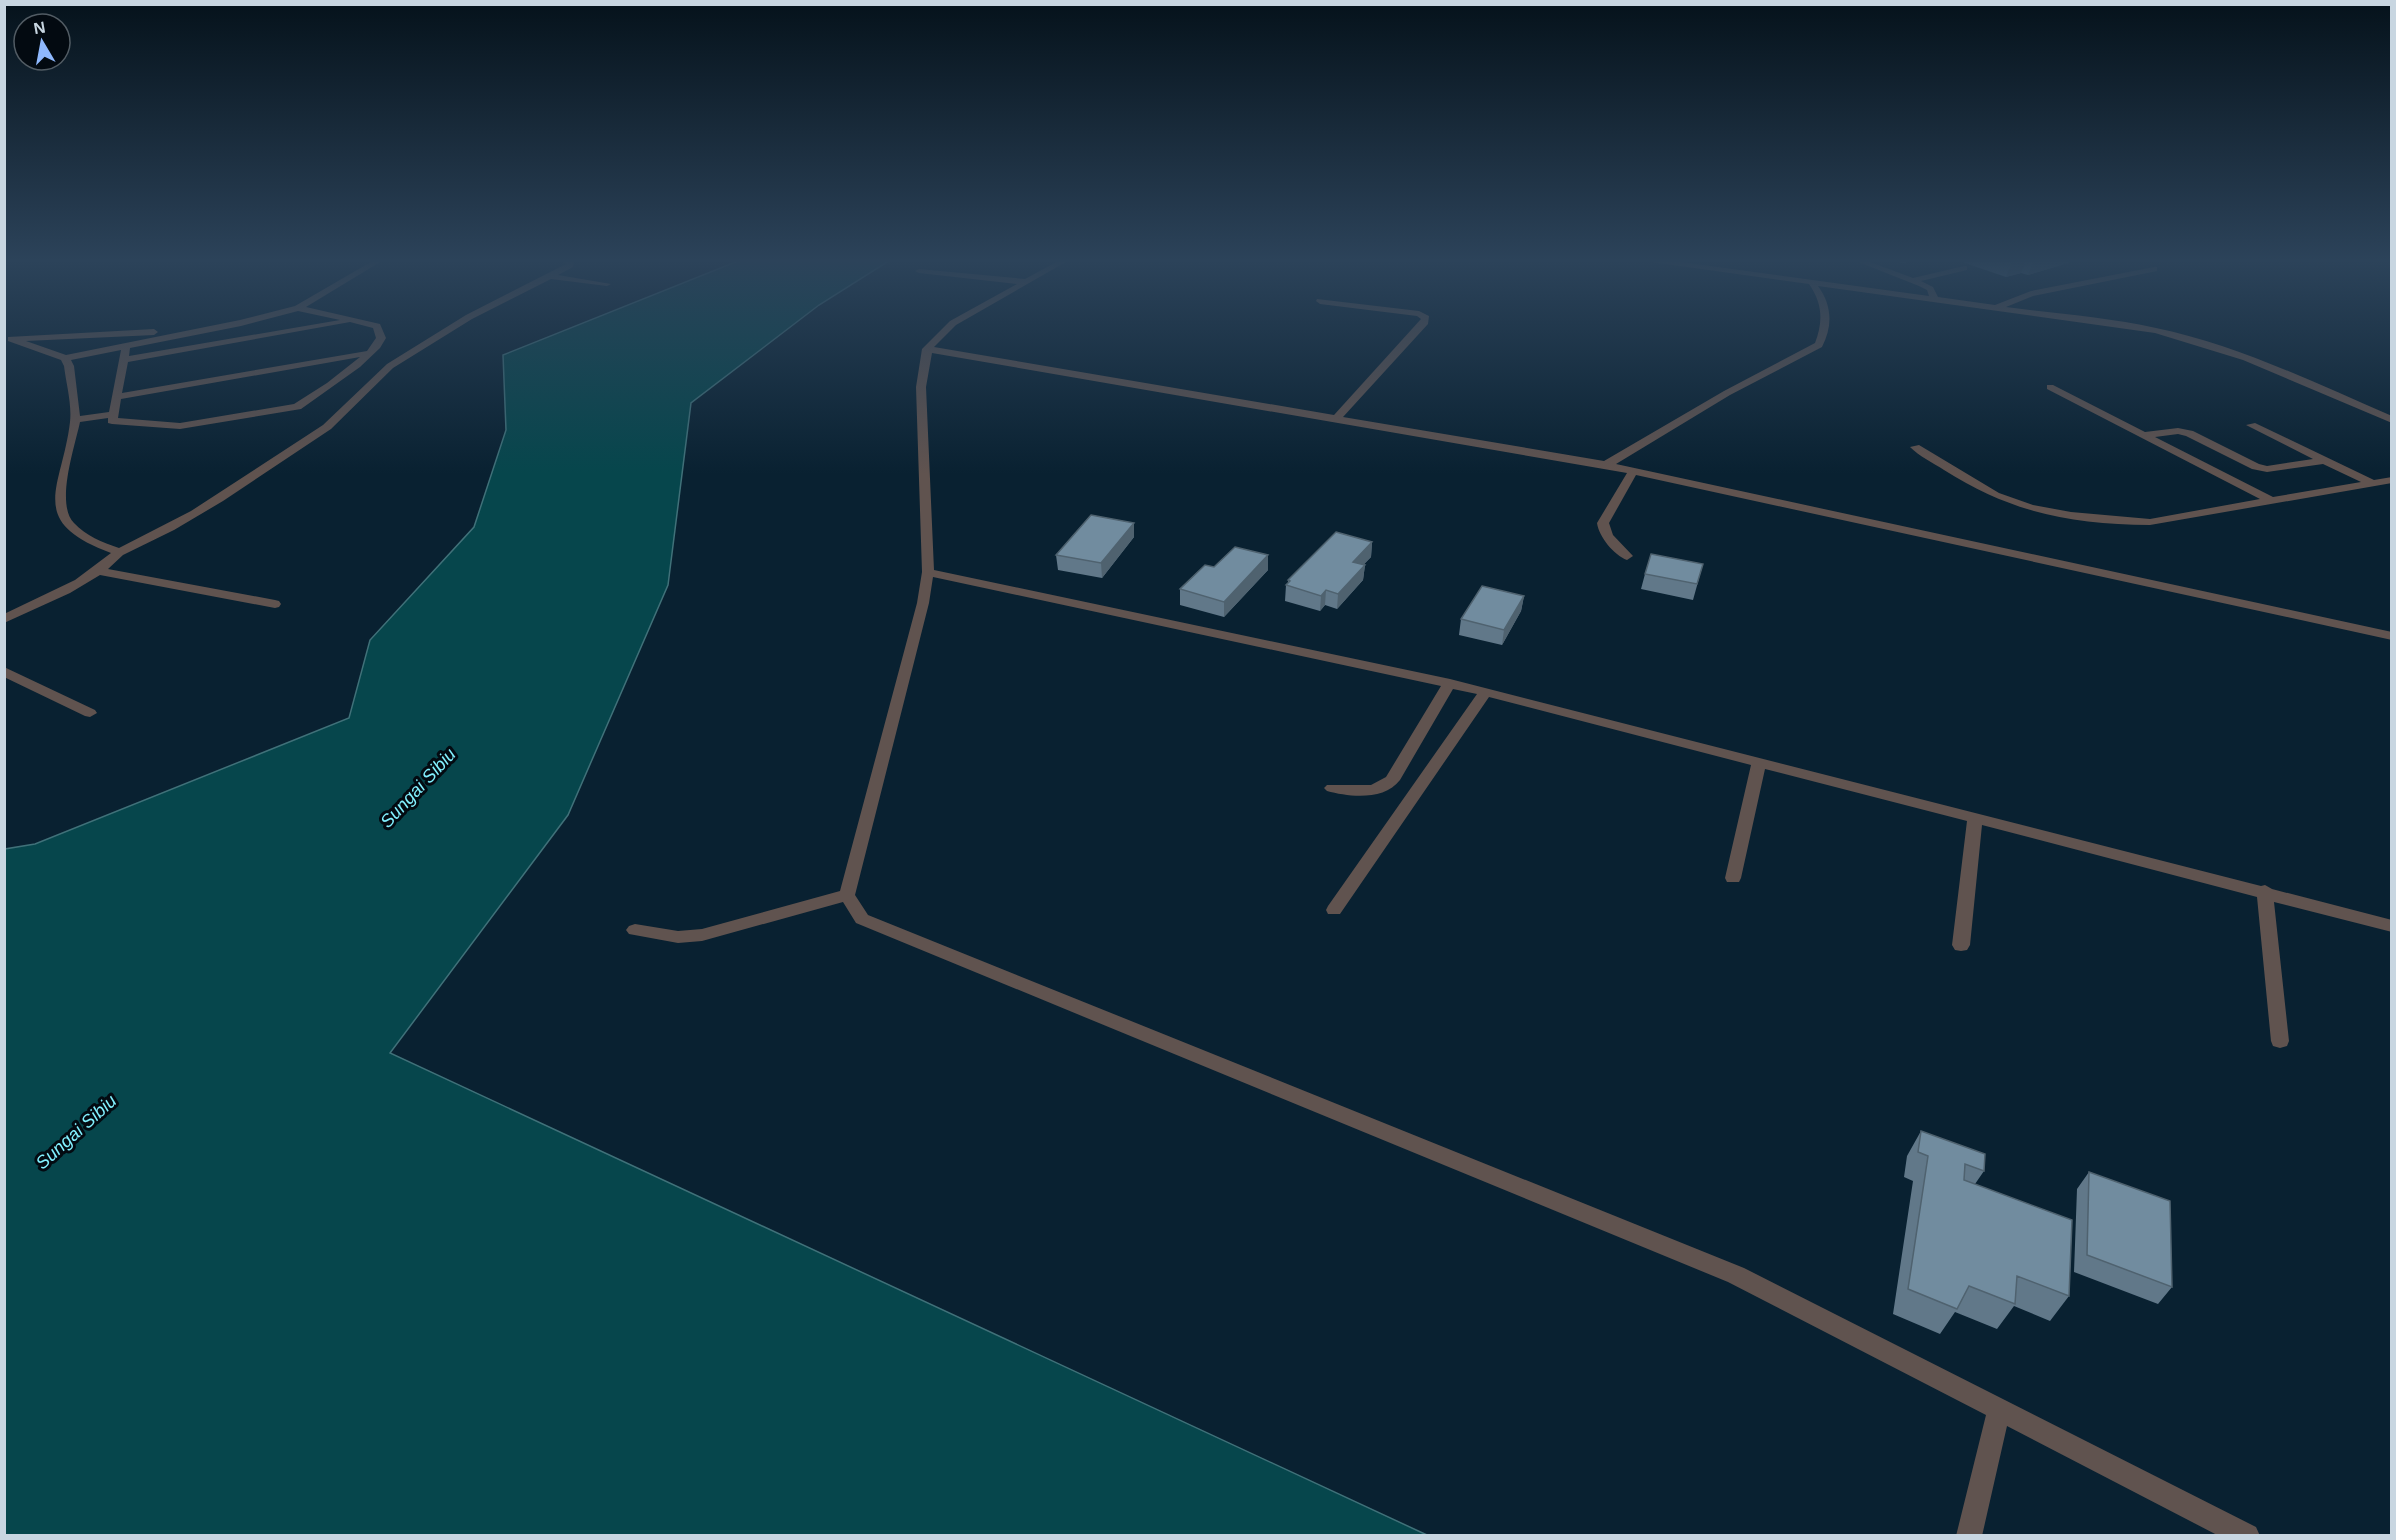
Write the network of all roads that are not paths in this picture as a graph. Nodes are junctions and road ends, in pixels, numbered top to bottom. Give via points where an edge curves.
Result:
1 (164, 331) edge
2 (202, 331) edge
3 (297, 331) edge
4 (378, 331) edge
5 (447, 331) edge
6 (942, 331) edge
7 (1417, 331) edge
8 (1824, 331) edge
9 (2153, 331) edge
10 (8, 339) edge
11 (126, 346) junction
12 (927, 349) junction
13 (374, 352) junction
14 (64, 358) junction
15 (124, 360) junction
16 (2050, 387) dead end
17 (119, 396) junction
18 (113, 414) junction
19 (75, 420) junction
20 (1335, 420) junction
21 (2391, 420) edge
22 (2251, 425) dead end
23 (2143, 435) junction
24 (1915, 447) dead end
25 (2325, 460) junction
26 (1606, 465) junction
27 (1633, 471) junction
28 (2391, 480) edge
29 (2373, 483) junction
30 (2270, 500) junction
31 (119, 552) junction
32 (1627, 556) dead end
33 (100, 571) junction
34 (928, 572) junction
35 (275, 604) dead end
36 (4, 619) edge
37 (2391, 636) edge
38 (4, 671) edge
39 (1450, 683) junction
40 (1486, 692) junction
41 (90, 713) dead end
42 (1760, 762) junction
43 (1332, 788) dead end
44 (1974, 817) junction
45 (1733, 878) dead end
46 (2265, 891) junction
47 (847, 895) junction
48 (1334, 910) dead end
49 (2391, 926) edge
50 (635, 930) dead end
51 (1961, 945) dead end
52 (2280, 1041) dead end
53 (1999, 1409) junction
54 (1969, 1536) edge
55 (2247, 1536) edge

1 - 10 street
2 - 11 street
3 - 15 street
4 - 13 street via 381,339
5 - 31 street via 380,374 314,436 187,519 153,539
6 - 12 street
7 - 20 street
8 - 26 street via 1819,345 1727,393
9 - 21 street via 2243,355
10 - 14 street
11 - 14 street
11 - 15 street
12 - 20 street
12 - 34 street via 921,387
13 - 17 street
13 - 18 street via 297,407 180,426 120,423 112,421
14 - 19 street via 69,366
15 - 17 street
16 - 23 street
17 - 18 street
18 - 19 street
19 - 31 street via 60,489 61,508 67,523 90,541
20 - 26 street
22 - 25 street
23 - 25 street via 2189,433 2267,469
23 - 30 street
24 - 30 street via 1995,495 2046,510 2125,522 2150,522
25 - 29 street
26 - 27 street
27 - 32 street via 1603,523 1609,538
27 - 37 street
28 - 29 street
29 - 30 street
31 - 33 street
33 - 35 street
33 - 36 street
34 - 39 street
34 - 47 street
38 - 41 street
39 - 40 street
39 - 43 street via 1392,780 1372,792
40 - 42 street
40 - 48 street
42 - 44 street
42 - 45 street
44 - 46 street
44 - 51 street
46 - 49 street
46 - 52 street
47 - 50 street via 702,935 678,937
47 - 53 street via 862,919 1736,1275
53 - 54 street
53 - 55 street

